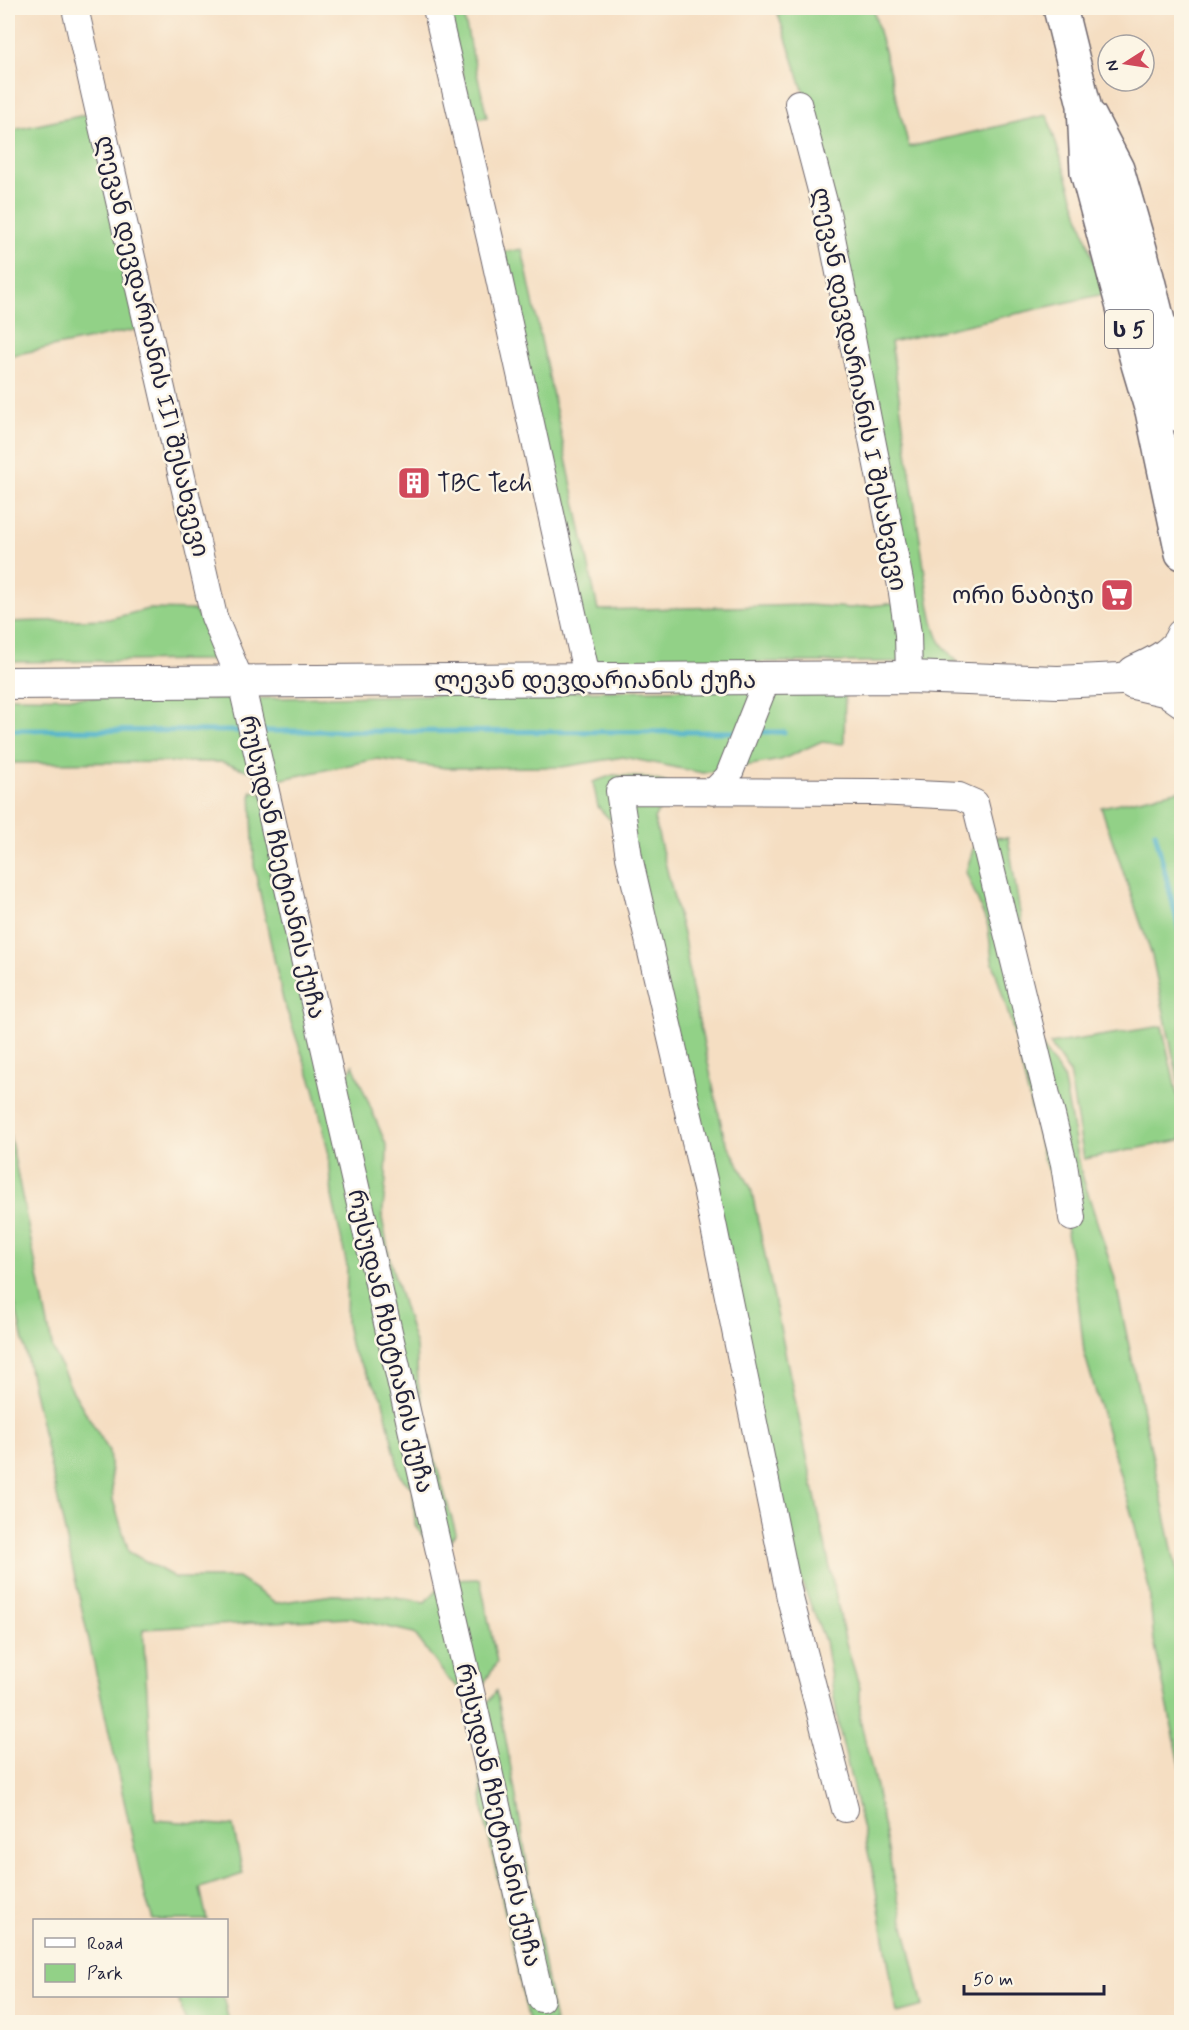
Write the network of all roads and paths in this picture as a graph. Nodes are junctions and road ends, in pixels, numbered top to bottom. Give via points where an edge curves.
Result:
1 (75, 8) edge
2 (436, 8) edge
3 (1060, 8) edge
4 (798, 103) dead end
5 (1084, 105) junction
6 (1182, 416) edge
7 (1182, 553) edge
8 (1182, 635) edge
9 (1182, 672) edge
10 (909, 677) junction
11 (767, 679) junction
12 (1120, 679) junction
13 (588, 681) junction
14 (241, 682) junction
15 (8, 683) edge
16 (1182, 701) edge
17 (713, 792) junction
18 (1071, 1218) dead end
19 (845, 1809) dead end
20 (541, 1999) dead end

1 - 14 street, ლევან დევდარიანის III შესახვევი via 214,617
2 - 13 street
3 - 5 highway, ს 5
4 - 10 street, ლევან დევდარიანის I შესახვევი via 828,217 901,586
5 - 6 highway, ს 5 via 1117,169
5 - 7 highway, ს 5 via 1088,172 1152,411
8 - 12 main road via 1161,658
9 - 12 main road, ლევან დევდარიანის ქუჩა
10 - 11 main road, ლევან დევდარიანის ქუჩა
10 - 12 main road, ლევან დევდარიანის ქუჩა via 1059,682
11 - 13 main road, ლევან დევდარიანის ქუჩა
11 - 17 street via 728,777
12 - 16 main road via 1168,691
13 - 14 main road, ლევან დევდარიანის ქუჩა
14 - 15 main road, ლევან დევდარიანის ქუჩა
14 - 20 street, რუსუდან ჩხეტიანის ქუჩა
17 - 18 street via 876,792 959,796 975,803 1064,1164
17 - 19 street via 619,792 629,857 706,1189 790,1598

